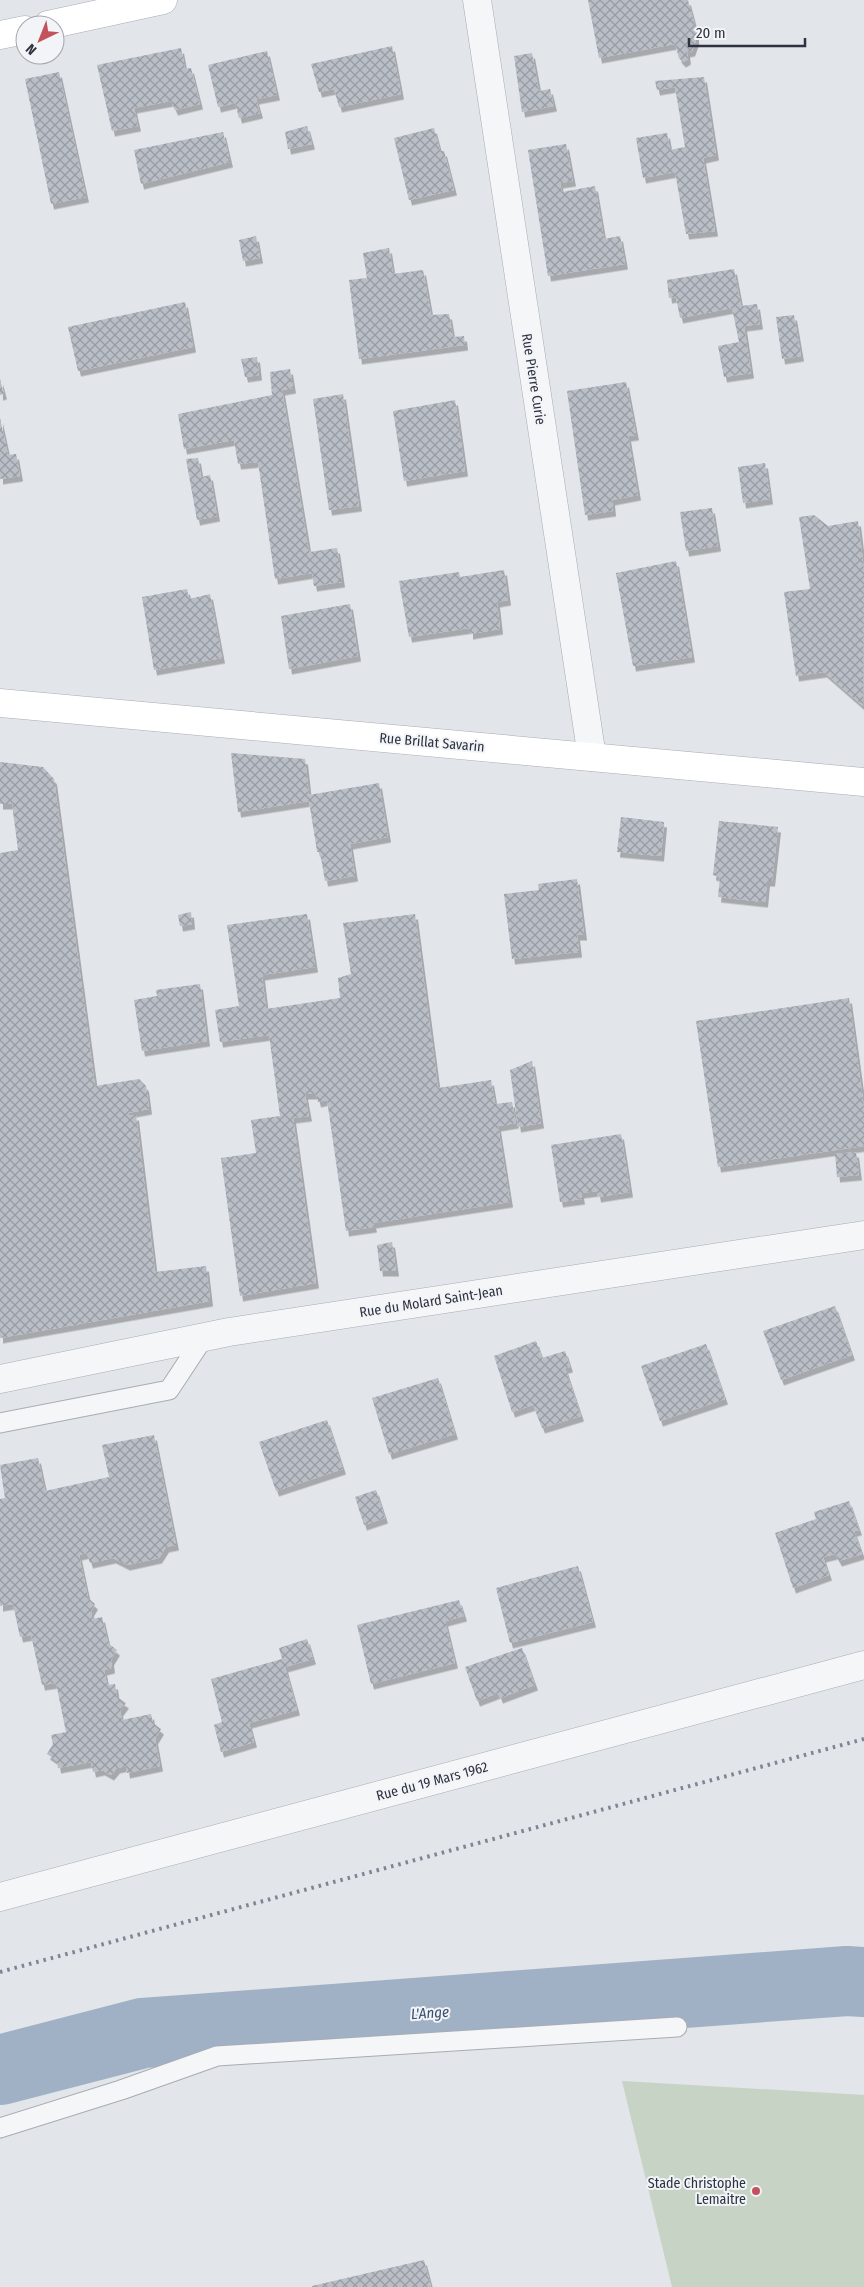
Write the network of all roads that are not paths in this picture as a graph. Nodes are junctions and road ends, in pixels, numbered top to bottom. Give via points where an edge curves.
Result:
1 (164, 0) edge
2 (477, 0) edge
3 (65, 21) edge
4 (15, 32) edge
5 (0, 36) edge
6 (0, 703) edge
7 (592, 757) junction
8 (864, 782) edge
9 (864, 1235) edge
10 (204, 1337) junction
11 (0, 1379) edge
12 (0, 1423) edge
13 (864, 1665) edge
14 (0, 1897) edge
15 (677, 2027) dead end
16 (0, 2128) edge

1 - 3 main road
2 - 7 street, Rue Pierre Curie
4 - 5 main road
6 - 7 main road, Rue Brillat Savarin
7 - 8 main road, Rue Brillat Savarin
9 - 10 street, Rue du Molard Saint-Jean
10 - 11 street, Rue du Molard Saint-Jean
10 - 12 lane via 169,1390
13 - 14 street, Rue du 19 Mars 1962
15 - 16 lane via 217,2056

